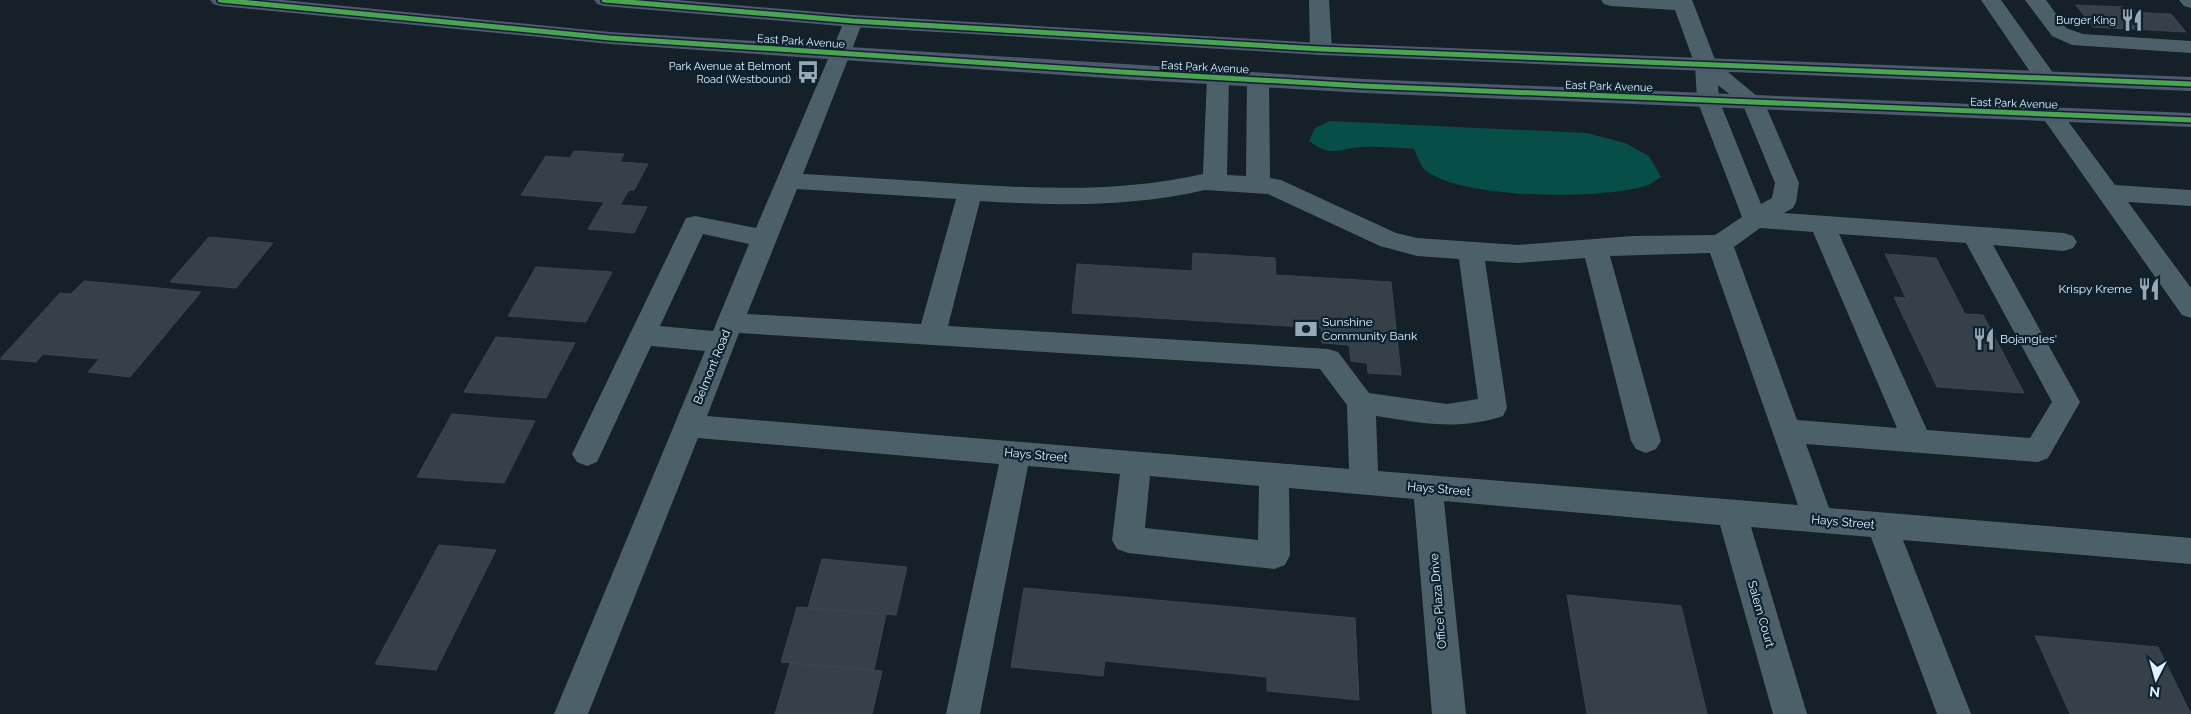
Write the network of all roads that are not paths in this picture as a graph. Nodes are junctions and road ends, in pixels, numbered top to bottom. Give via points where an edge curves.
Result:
1 (220, 0) edge
2 (604, 0) edge
3 (1320, 0) edge
4 (1611, 0) edge
5 (1992, 0) edge
6 (2035, 0) edge
7 (1683, 2) edge
8 (668, 3) edge
9 (853, 21) junction
10 (2191, 47) edge
11 (1321, 48) junction
12 (840, 54) junction
13 (1706, 66) junction
14 (1218, 77) junction
15 (2045, 77) junction
16 (1258, 80) junction
17 (2191, 84) edge
18 (1708, 100) junction
19 (1753, 102) junction
20 (2051, 114) junction
21 (2191, 120) edge
22 (788, 181) junction
23 (1214, 183) junction
24 (1258, 186) junction
25 (970, 192) junction
26 (2107, 193) junction
27 (2191, 198) edge
28 (1755, 219) junction
29 (1822, 224) junction
30 (1975, 236) junction
31 (764, 239) junction
32 (2064, 242) dead end
33 (1720, 244) junction
34 (1595, 248) junction
35 (1471, 251) junction
36 (2182, 284) edge
37 (2191, 308) edge
38 (727, 332) junction
39 (644, 335) junction
40 (932, 335) junction
41 (1362, 403) junction
42 (688, 426) junction
43 (1786, 431) junction
44 (1646, 441) dead end
45 (1917, 441) junction
46 (1016, 453) junction
47 (587, 454) dead end
48 (1136, 463) junction
49 (1274, 475) junction
50 (1364, 482) junction
51 (1428, 488) junction
52 (1732, 514) junction
53 (1818, 520) junction
54 (1882, 526) junction
55 (2191, 551) edge
56 (571, 714) edge
57 (963, 714) edge
58 (1448, 714) edge
59 (1790, 714) edge
60 (1954, 714) edge

1 - 12 main road, East Park Avenue via 600,37
2 - 8 main road, East Park Avenue
3 - 11 street
4 - 7 street
5 - 15 street
6 - 10 street via 2059,32 2080,40
7 - 13 street
8 - 9 main road, East Park Avenue
9 - 11 main road, East Park Avenue
9 - 12 street, Belmont Road
11 - 13 main road, East Park Avenue
12 - 14 main road, East Park Avenue
12 - 22 street, Belmont Road
13 - 15 main road, East Park Avenue
13 - 18 street
13 - 19 street
14 - 16 main road, East Park Avenue
14 - 23 street
15 - 17 main road, East Park Avenue
16 - 18 main road, East Park Avenue
16 - 24 street
18 - 19 main road, East Park Avenue
18 - 28 street
19 - 20 main road, East Park Avenue
19 - 28 street via 1787,183 1784,202
20 - 21 main road, East Park Avenue
20 - 26 street
22 - 25 street
22 - 31 street, Belmont Road
23 - 24 street
23 - 25 street via 1108,196
24 - 35 street via 1272,186 1389,240 1417,247
25 - 40 street
26 - 27 street
26 - 36 street
28 - 29 street
28 - 33 street
29 - 30 street
29 - 45 street
30 - 32 street
30 - 45 street via 2066,402 2038,450
31 - 38 street, Belmont Road
31 - 39 street via 695,224
33 - 34 street
33 - 43 street
34 - 35 street via 1518,254
34 - 44 street
35 - 41 street via 1493,408 1447,416
36 - 37 street
38 - 39 street
38 - 40 street
38 - 42 street, Belmont Road
39 - 47 street
40 - 41 street via 1328,359
41 - 50 street
42 - 46 street, Hays Street
42 - 56 street, Belmont Road
43 - 45 street
43 - 53 street
46 - 48 street, Hays Street
46 - 57 street
48 - 49 street, Hays Street
48 - 49 street via 1128,540 1274,555
49 - 50 street, Hays Street
50 - 51 street, Hays Street
51 - 52 street, Hays Street
51 - 58 street, Office Plaza Drive
52 - 53 street, Hays Street
52 - 59 street, Salem Court
53 - 54 street, Hays Street
54 - 55 street, Hays Street
54 - 60 street

